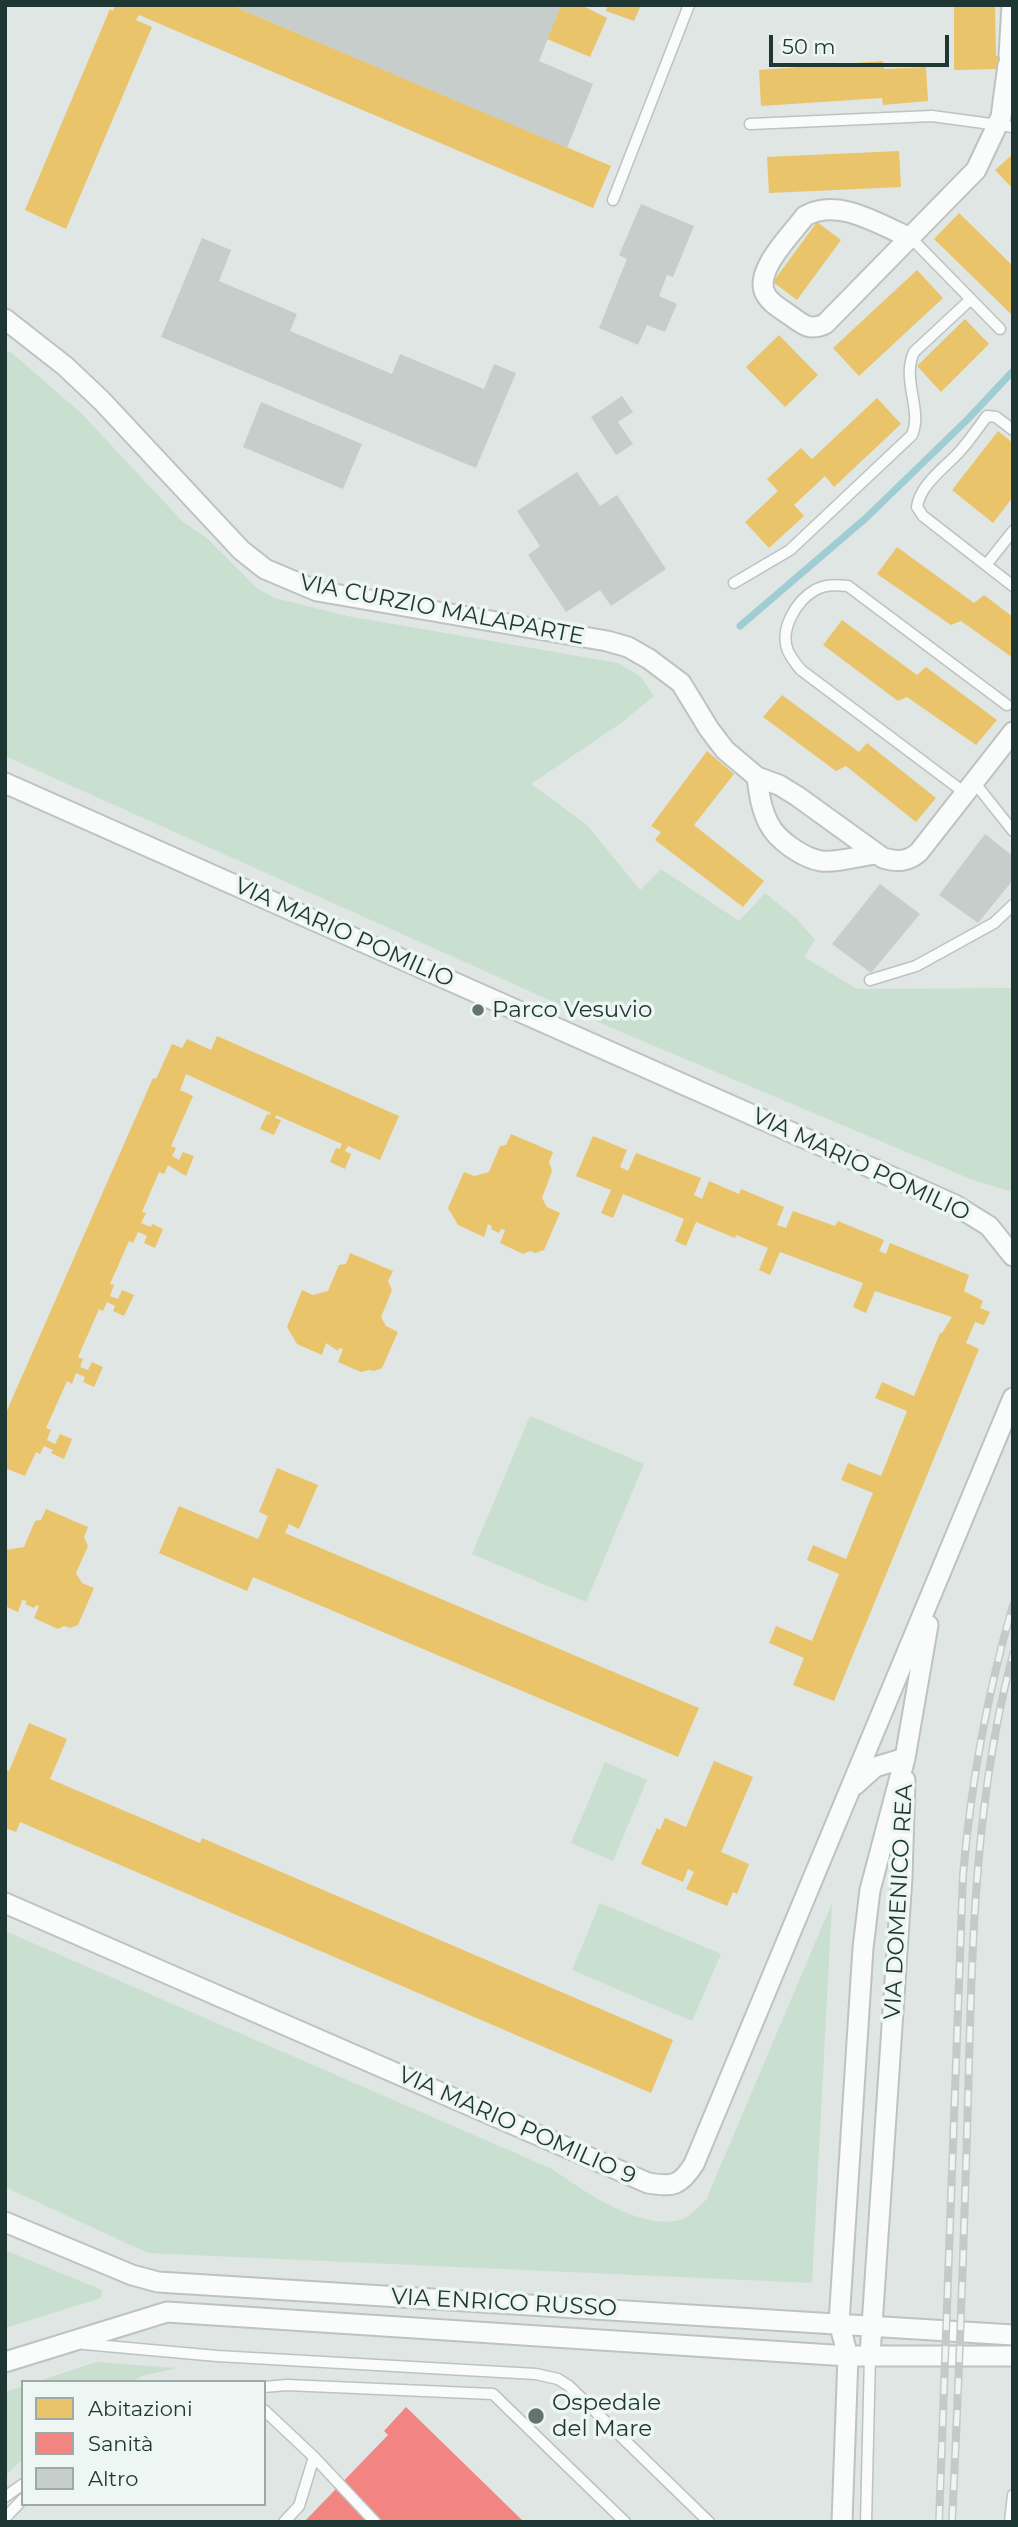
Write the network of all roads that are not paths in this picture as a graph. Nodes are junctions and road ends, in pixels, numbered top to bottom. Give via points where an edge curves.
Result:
1 (689, 5) edge
2 (1012, 5) edge
3 (750, 124) dead end
4 (1005, 126) edge
5 (613, 200) dead end
6 (911, 238) junction
7 (971, 299) junction
8 (5, 319) edge
9 (1000, 329) dead end
10 (1013, 429) edge
11 (1013, 531) edge
12 (986, 565) junction
13 (734, 583) dead end
14 (1013, 586) edge
15 (1007, 705) dead end
16 (1013, 732) edge
17 (757, 777) junction
18 (5, 783) edge
19 (970, 788) junction
20 (1013, 831) edge
21 (875, 854) junction
22 (1013, 905) edge
23 (870, 980) dead end
24 (1013, 1256) edge
25 (1013, 1398) edge
26 (946, 1560) junction
27 (905, 1758) junction
28 (849, 1793) junction
29 (5, 1903) edge
30 (5, 2222) edge
31 (839, 2323) junction
32 (873, 2326) junction
33 (1013, 2335) edge
34 (72, 2343) junction
35 (848, 2356) junction
36 (870, 2356) junction
37 (1013, 2356) edge
38 (5, 2362) edge
39 (266, 2387) edge
40 (266, 2412) edge
41 (314, 2457) junction
42 (21, 2485) edge
43 (1013, 2495) edge
44 (5, 2497) edge
45 (21, 2501) edge
46 (5, 2518) edge
47 (284, 2522) edge
48 (375, 2522) edge
49 (625, 2522) edge
50 (709, 2522) edge
51 (842, 2522) edge
52 (866, 2522) edge
53 (1010, 2522) edge

1 - 5 lane
2 - 4 street
3 - 4 lane via 932,116
4 - 6 street via 976,170
6 - 6 street via 817,328 806,327 764,292 768,265 814,211 836,208
6 - 7 lane
7 - 9 lane
7 - 13 lane via 909,362 912,435 790,550
8 - 17 street, VIA CURZIO MALAPARTE via 102,401 241,550 265,569 317,591 628,647 681,683 725,750
10 - 12 lane via 987,416 918,499 923,516
11 - 12 lane
12 - 14 lane
15 - 19 lane via 848,586 817,589 793,612 786,642 801,670
16 - 19 street
17 - 21 street, VIA CURZIO MALAPARTE via 797,796
17 - 21 street via 770,827 806,856 829,860
18 - 24 street, VIA MARIO POMILIO via 955,1205 989,1226
19 - 20 lane
19 - 21 street via 914,857 899,861
22 - 23 lane via 994,923 916,966
25 - 26 street
26 - 27 street via 932,1604
26 - 28 street
27 - 28 street via 875,1767
27 - 31 street, VIA DOMENICO REA via 865,1925
27 - 32 street, VIA DOMENICO REA via 902,1877
28 - 29 street, VIA MARIO POMILIO 9 via 694,2164 677,2184 648,2183
30 - 31 street, VIA ENRICO RUSSO via 158,2283
31 - 32 street, VIA ENRICO RUSSO
31 - 35 street, VIA DOMENICO REA
32 - 33 street, VIA ENRICO RUSSO
32 - 36 street, VIA DOMENICO REA
34 - 35 street, VIA ENRICO RUSSO via 167,2312
34 - 38 street, VIA ENRICO RUSSO
34 - 50 lane via 558,2379
35 - 36 street, VIA ENRICO RUSSO
35 - 51 street, VIA DOMENICO REA
36 - 37 street, VIA ENRICO RUSSO
36 - 52 lane, VIA DOMENICO REA
39 - 49 lane via 493,2394
40 - 41 lane
41 - 47 lane via 299,2507
41 - 48 lane
42 - 44 lane
43 - 53 lane
45 - 46 lane

